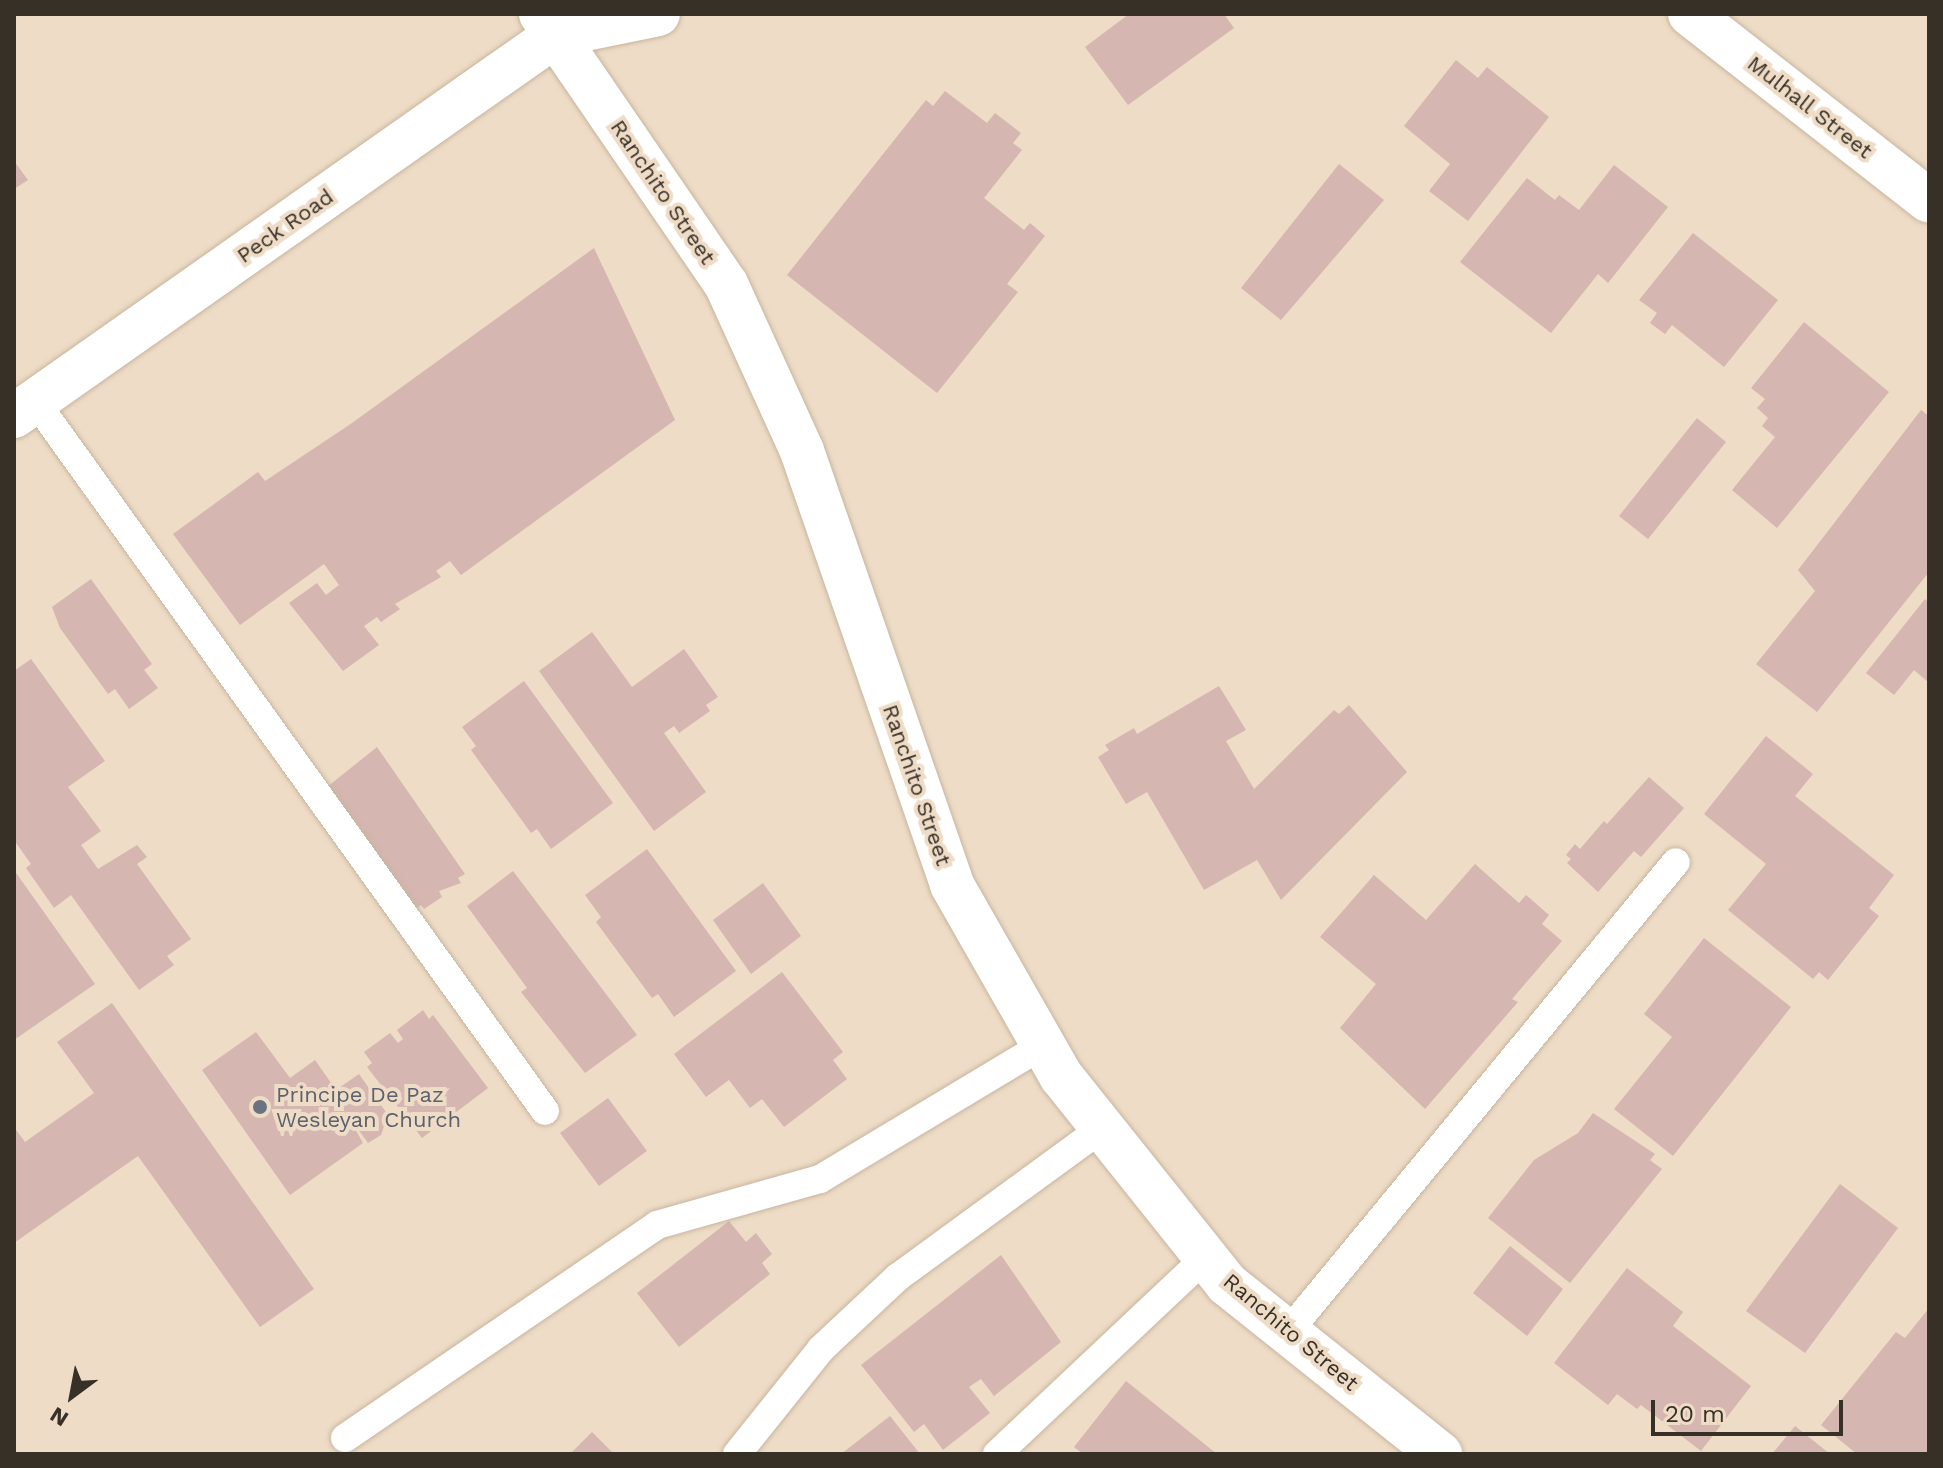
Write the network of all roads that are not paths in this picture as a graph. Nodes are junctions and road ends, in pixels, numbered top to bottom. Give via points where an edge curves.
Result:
1 (658, 14) edge
2 (1690, 14) edge
3 (554, 21) edge
4 (1929, 201) edge
5 (20, 410) edge
6 (1676, 862) dead end
7 (1043, 1045) junction
8 (545, 1111) dead end
9 (1102, 1128) junction
10 (1206, 1257) junction
11 (1288, 1332) junction
12 (345, 1438) dead end
13 (737, 1454) edge
14 (997, 1454) edge
15 (1440, 1454) edge

1 - 3 street, Peck Road
2 - 4 street, Mulhall Street
3 - 5 street, Peck Road
3 - 7 street, Ranchito Street via 726,284 802,451 952,885
5 - 8 lane
6 - 11 lane
7 - 9 street, Ranchito Street
7 - 12 lane via 820,1179 657,1225
9 - 10 street, Ranchito Street
9 - 13 lane via 898,1277 821,1349
10 - 11 street, Ranchito Street via 1227,1284
10 - 14 lane
11 - 15 street, Ranchito Street

